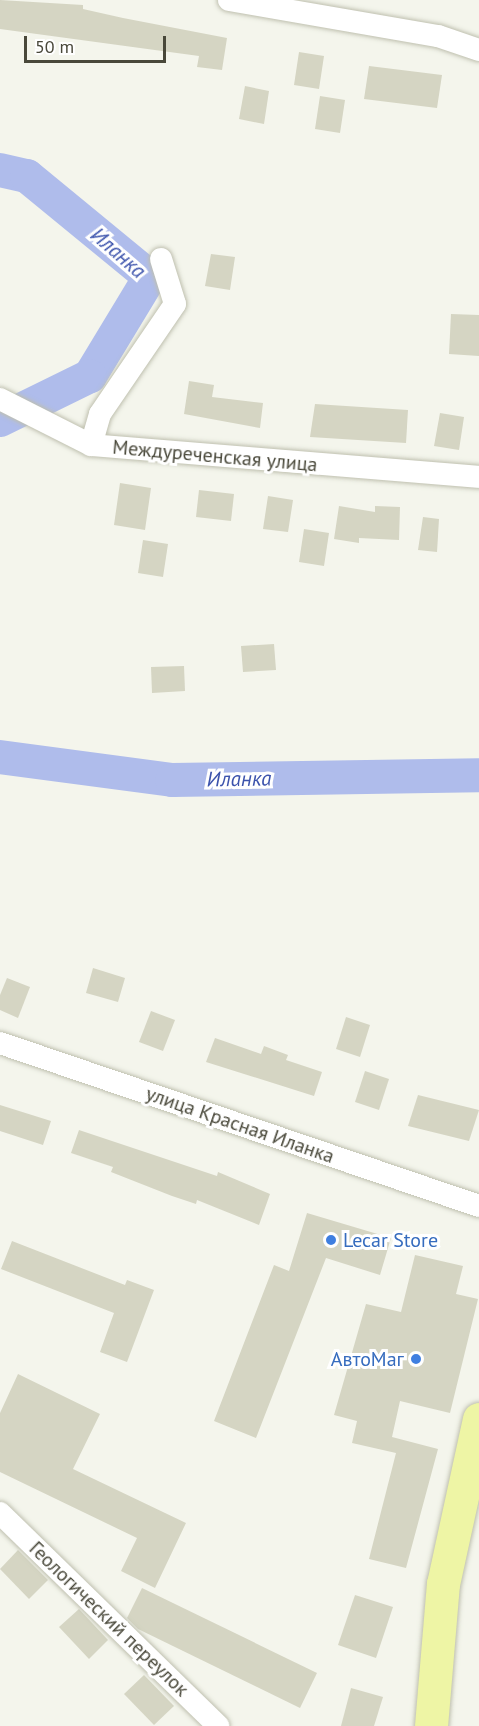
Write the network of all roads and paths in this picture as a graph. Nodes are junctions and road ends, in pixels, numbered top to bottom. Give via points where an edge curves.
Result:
1 (229, 0) edge
2 (479, 50) edge
3 (161, 259) dead end
4 (6, 401) edge
5 (91, 445) junction
6 (479, 477) edge
7 (0, 1043) edge
8 (479, 1206) edge
9 (479, 1419) edge
10 (0, 1513) edge
11 (218, 1726) edge
12 (431, 1726) edge

1 - 2 street via 438,36
3 - 5 street, Междуреченская улица via 175,304 100,414
4 - 5 street
5 - 6 street, Междуреченская улица
7 - 8 street, улица Красная Иланка
9 - 12 main road via 443,1584
10 - 11 street, Геологический переулок

